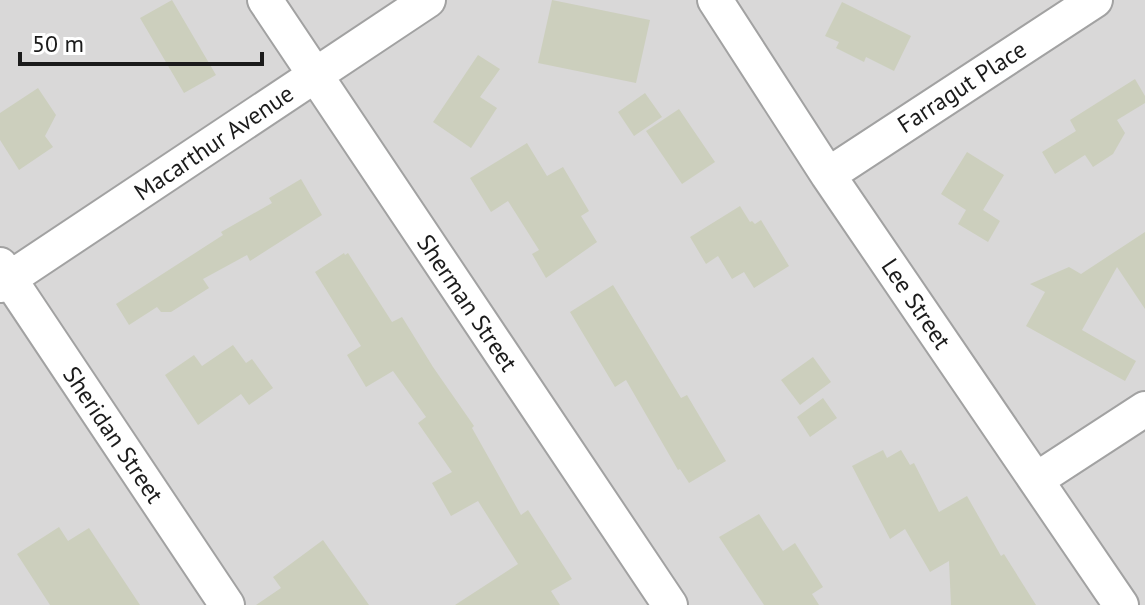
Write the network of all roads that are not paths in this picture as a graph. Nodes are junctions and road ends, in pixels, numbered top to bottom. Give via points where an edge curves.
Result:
1 (265, 0) edge
2 (428, 0) edge
3 (715, 0) edge
4 (1095, 0) edge
5 (314, 76) junction
6 (828, 175) junction
7 (3, 276) edge
8 (1145, 409) edge
9 (1036, 480) junction
10 (227, 605) edge
11 (670, 605) edge
12 (1121, 605) edge

1 - 5 street, Sherman Street
2 - 5 street, Macarthur Avenue
3 - 6 street, Lee Street
4 - 6 street, Farragut Place
5 - 7 street, Macarthur Avenue
5 - 11 street, Sherman Street
6 - 9 street, Lee Street
7 - 10 street, Sheridan Street
8 - 9 street
9 - 12 street, Lee Street

